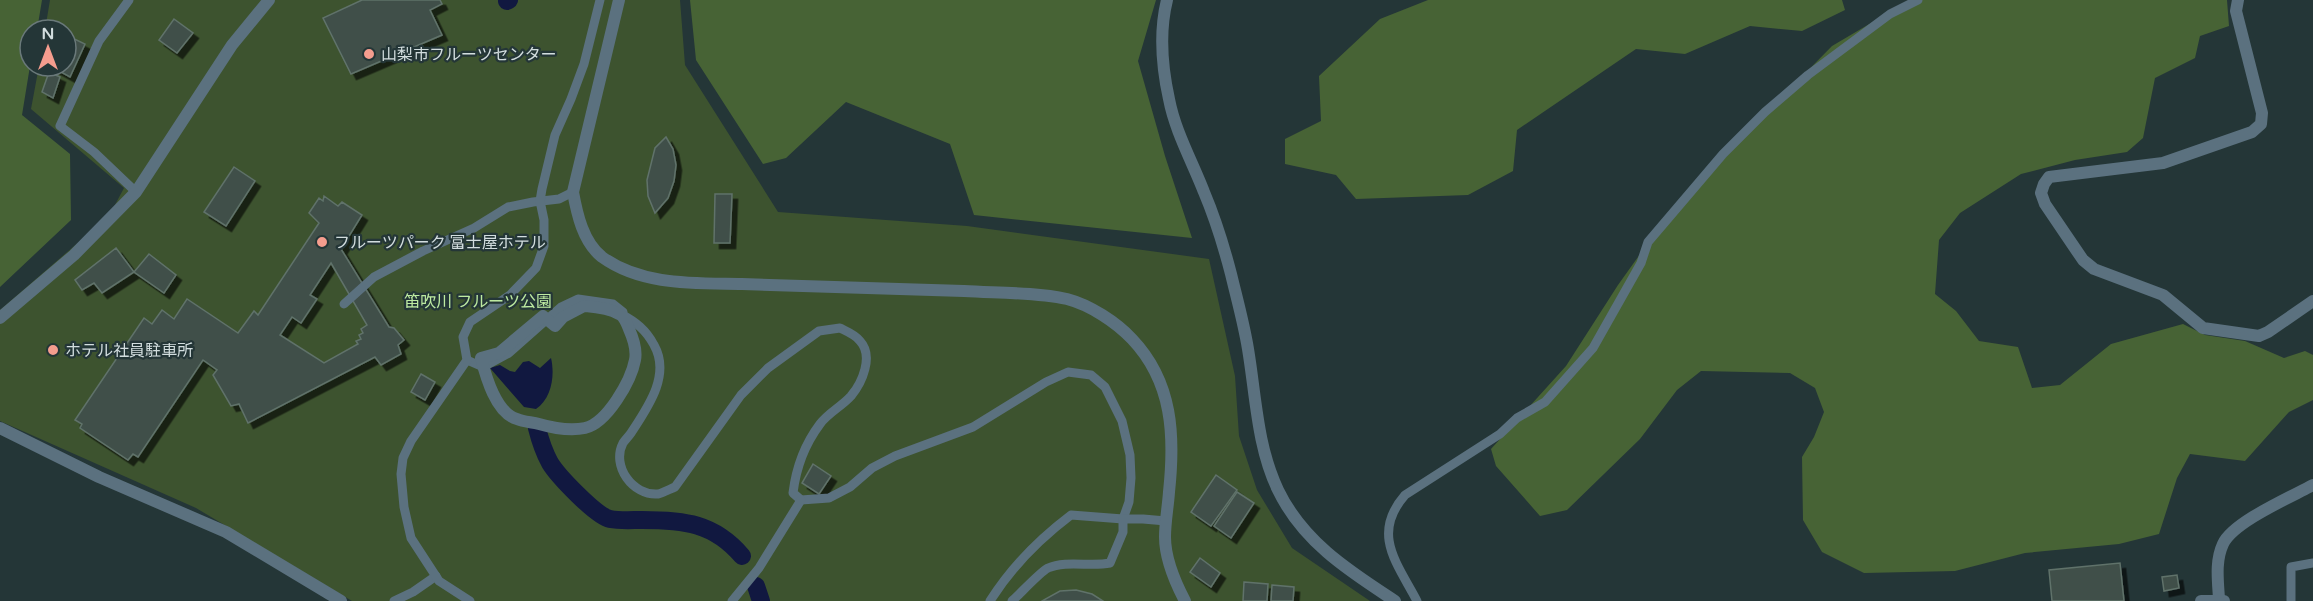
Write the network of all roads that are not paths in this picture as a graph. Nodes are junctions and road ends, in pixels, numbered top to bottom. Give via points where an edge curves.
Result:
1 (129, 0) edge
2 (269, 0) edge
3 (600, 0) edge
4 (619, 0) edge
5 (1167, 0) edge
6 (1918, 0) edge
7 (2238, 0) edge
8 (136, 192) junction
9 (573, 192) junction
10 (540, 201) junction
11 (2313, 301) edge
12 (344, 304) dead end
13 (621, 314) junction
14 (0, 318) edge
15 (547, 320) junction
16 (635, 321) junction
17 (467, 360) junction
18 (483, 367) junction
19 (0, 428) edge
20 (2313, 485) edge
21 (801, 500) junction
22 (1123, 519) junction
23 (1166, 521) junction
24 (2313, 563) edge
25 (436, 576) junction
26 (2221, 600) edge
27 (341, 601) edge
28 (394, 601) edge
29 (470, 601) edge
30 (732, 601) edge
31 (990, 601) edge
32 (1012, 601) edge
33 (1185, 601) edge
34 (1395, 601) edge
35 (1417, 601) edge
36 (2201, 601) edge
37 (2291, 601) edge

1 - 8 lane via 99,41 60,126
2 - 8 street via 232,45
3 - 10 lane via 584,64 555,135
4 - 9 street
5 - 34 street via 1162,19 1169,100 1230,272 1248,347 1265,457 1278,491 1301,528 1321,549
6 - 35 lane via 1890,14 1808,75 1723,154 1648,242 1641,263 1593,348 1545,402 1516,418 1500,434 1396,504 1387,525 1388,543
7 - 11 street via 2236,11 2262,113 2261,124 2252,132 2163,163 2049,177 2041,193 2084,260 2094,269 2163,295 2203,328 2259,336
8 - 14 street via 74,255
9 - 10 lane via 559,200
9 - 23 street via 579,221 591,244 602,256 639,276 680,282 1015,294 1069,300 1103,316 1132,339 1150,362 1166,396 1172,441
10 - 12 lane via 508,207 474,228 423,251 374,277
10 - 17 lane via 544,246 536,268 510,295 470,322 463,338
13 - 15 street via 584,306 555,326
13 - 16 lane
13 - 18 street via 633,341 635,359 611,407 585,428 566,429 515,419 505,413
15 - 16 lane via 578,299 613,304
15 - 18 street via 543,316 499,352 481,358
16 - 21 lane via 659,354 661,366 657,389 622,444 619,458 626,480 658,494 675,488 741,395 789,351 819,331 840,328 861,341 865,371 849,398 820,423 808,442 793,493
17 - 18 lane
17 - 25 lane via 403,458 402,490 411,538
19 - 27 street via 99,477 226,532
20 - 26 street via 2230,533 2218,560
21 - 22 lane via 829,498 880,464 973,427 1068,372 1091,375 1105,387 1122,421 1131,478
21 - 30 lane via 759,568
22 - 23 lane
22 - 31 lane via 1071,515 1012,568
22 - 32 lane via 1123,532 1110,563 1047,568
23 - 33 street via 1172,575
24 - 37 lane via 2291,567
25 - 28 lane
25 - 29 lane
26 - 36 street

